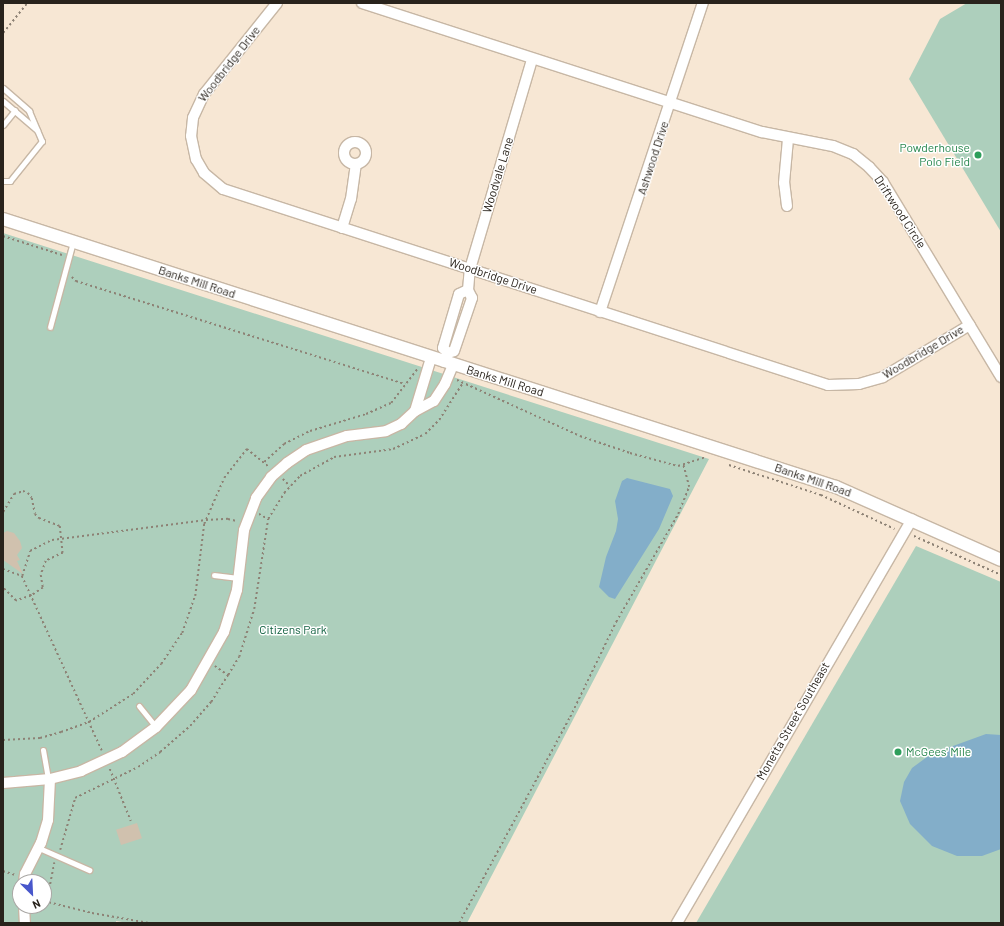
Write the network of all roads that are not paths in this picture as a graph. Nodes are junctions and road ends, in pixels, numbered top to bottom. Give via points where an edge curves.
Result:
1 (277, 3) edge
2 (362, 3) edge
3 (703, 3) edge
4 (532, 60) junction
5 (3, 88) edge
6 (3, 101) edge
7 (670, 104) junction
8 (14, 110) junction
9 (4, 122) edge
10 (39, 132) junction
11 (788, 138) junction
12 (356, 164) dead end
13 (3, 181) edge
14 (787, 206) dead end
15 (3, 219) edge
16 (342, 228) junction
17 (73, 242) junction
18 (470, 269) junction
19 (600, 312) junction
20 (970, 325) junction
21 (50, 326) dead end
22 (430, 362) junction
23 (448, 364) junction
24 (1001, 377) edge
25 (415, 411) junction
26 (912, 520) junction
27 (1001, 560) edge
28 (214, 574) dead end
29 (238, 578) junction
30 (139, 706) dead end
31 (156, 727) junction
32 (43, 750) dead end
33 (49, 779) junction
34 (3, 783) edge
35 (39, 848) junction
36 (89, 870) dead end
37 (27, 874) edge
38 (676, 923) edge

1 - 16 street, Woodbridge Drive via 199,102 191,127 193,150 204,173 223,189
2 - 4 street
3 - 7 street, Ashwood Drive
4 - 7 street
4 - 18 street, Woodvale Lane
5 - 10 lane via 30,111
6 - 8 lane
7 - 11 street, Driftwood Circle
7 - 19 street, Ashwood Drive
8 - 9 lane
8 - 10 lane
10 - 13 lane via 42,141 10,181
11 - 14 street via 784,183
11 - 20 street, Driftwood Circle via 833,146 853,154 873,170
12 - 16 street via 351,199
15 - 17 street, Banks Mill Road
16 - 18 street, Woodbridge Drive
17 - 21 lane
17 - 22 street, Banks Mill Road
18 - 19 street, Woodbridge Drive
18 - 23 street, Woodvale Lane via 468,290 472,298
19 - 20 street, Woodbridge Drive via 817,382 838,386 859,384 883,377
20 - 24 street, Driftwood Circle
22 - 23 street, Banks Mill Road
22 - 25 street
23 - 25 street via 434,401
23 - 26 street, Banks Mill Road via 836,487
25 - 29 street via 401,424 386,431 347,436 320,444 296,456 276,473 256,498 246,524 239,557
26 - 27 street, Banks Mill Road
26 - 38 street, Monetta Street Southeast
28 - 29 lane
29 - 31 street via 230,619 209,662 191,690
30 - 31 lane
31 - 33 street via 106,760 81,771
32 - 33 lane
33 - 34 street
33 - 35 street via 50,809
35 - 36 lane
35 - 37 street

